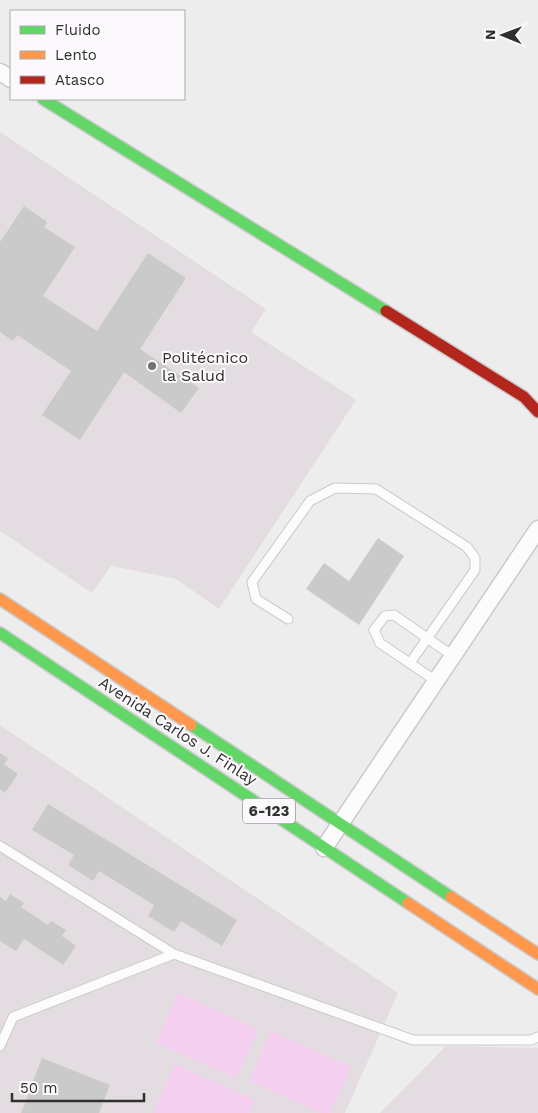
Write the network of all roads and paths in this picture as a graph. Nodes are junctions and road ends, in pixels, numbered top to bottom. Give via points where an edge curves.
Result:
1 (45, 100) edge
2 (538, 412) edge
3 (538, 529) edge
4 (0, 599) edge
5 (288, 619) dead end
6 (0, 633) edge
7 (427, 638) junction
8 (453, 656) junction
9 (410, 663) junction
10 (436, 682) junction
11 (341, 824) junction
12 (0, 846) edge
13 (324, 848) junction
14 (174, 954) junction
15 (538, 954) edge
16 (538, 989) edge
17 (538, 1037) edge
18 (0, 1046) edge

1 - 2 main road via 524,397
3 - 8 street
4 - 11 main road, Avenida Carlos J. Finlay / 6-123
5 - 7 lane via 256,599 252,582 310,501 335,488 376,489 467,548 475,558 474,570
6 - 13 main road, Avenida Carlos J. Finlay / 6-123
7 - 8 lane
7 - 9 lane
7 - 9 lane via 394,615 385,616 374,630 380,642
8 - 10 street
9 - 10 lane
10 - 11 street
11 - 13 street
11 - 15 main road, Avenida Carlos J. Finlay / 6-123
12 - 14 lane
13 - 16 main road, Avenida Carlos J. Finlay / 6-123
14 - 17 lane via 413,1040 531,1040
14 - 18 lane via 13,1017

